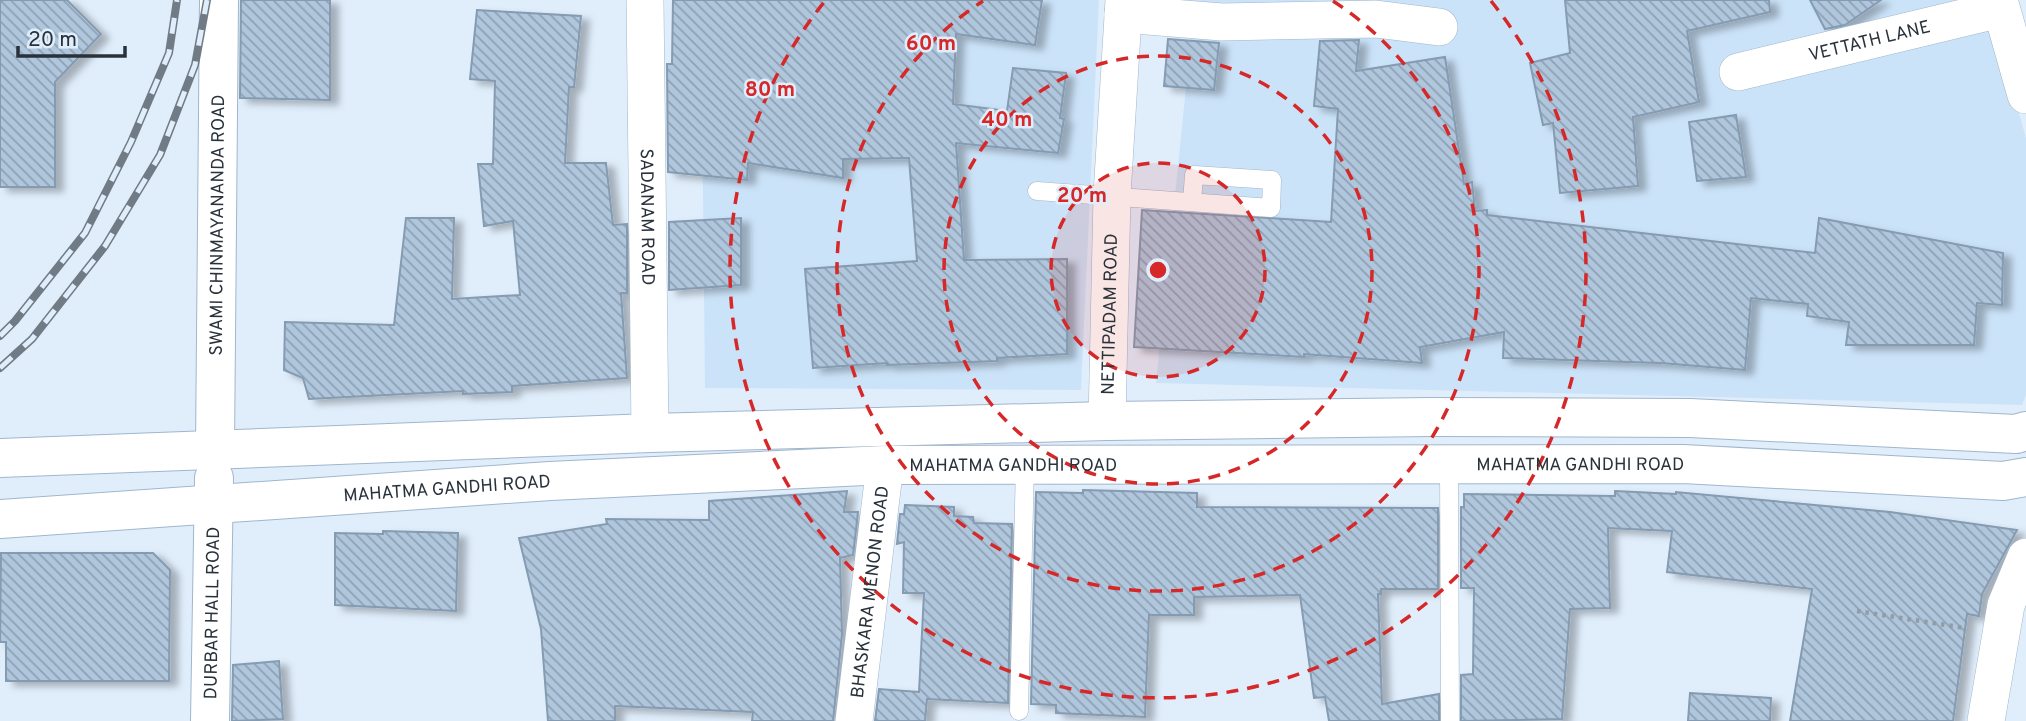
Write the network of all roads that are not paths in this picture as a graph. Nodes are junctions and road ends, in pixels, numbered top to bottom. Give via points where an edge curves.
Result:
1 (219, 0) edge
2 (645, 0) edge
3 (1999, 4) edge
4 (1123, 7) edge
5 (1439, 27) dead end
6 (1738, 72) dead end
7 (2025, 85) edge
8 (1037, 191) dead end
9 (1112, 195) junction
10 (1192, 202) dead end
11 (1107, 421) junction
12 (2026, 431) edge
13 (650, 433) junction
14 (215, 449) junction
15 (0, 458) edge
16 (1449, 464) junction
17 (885, 465) junction
18 (1025, 465) junction
19 (1107, 465) junction
20 (2026, 477) edge
21 (213, 505) junction
22 (0, 519) edge
23 (2026, 557) edge
24 (2011, 615) edge
25 (1019, 711) dead end
26 (210, 721) edge
27 (854, 721) edge
28 (1450, 721) edge
29 (1986, 721) edge

1 - 14 main road, SWAMI CHINMAYANANDA ROAD
2 - 13 street, SADANAM ROAD
3 - 6 street, VETTATH LANE
3 - 7 street
4 - 5 street via 1222,22 1376,19
4 - 9 street, NETTIPADAM ROAD
8 - 9 lane
9 - 10 lane
9 - 11 street, NETTIPADAM ROAD
11 - 12 main road via 1676,418 2016,435
11 - 13 main road
11 - 19 main road
13 - 14 main road
14 - 15 main road
14 - 21 main road, SWAMI CHINMAYANANDA ROAD
16 - 19 main road, MAHATMA GANDHI ROAD
16 - 20 main road, MAHATMA GANDHI ROAD via 1683,464 2003,481
16 - 28 lane
17 - 18 main road, MAHATMA GANDHI ROAD
17 - 21 main road, MAHATMA GANDHI ROAD via 551,481
17 - 27 street, BHASKARA MENON ROAD
18 - 19 main road, MAHATMA GANDHI ROAD
18 - 25 lane
21 - 22 main road, MAHATMA GANDHI ROAD
21 - 26 main road, DURBAR HALL ROAD
23 - 24 street
24 - 29 street

